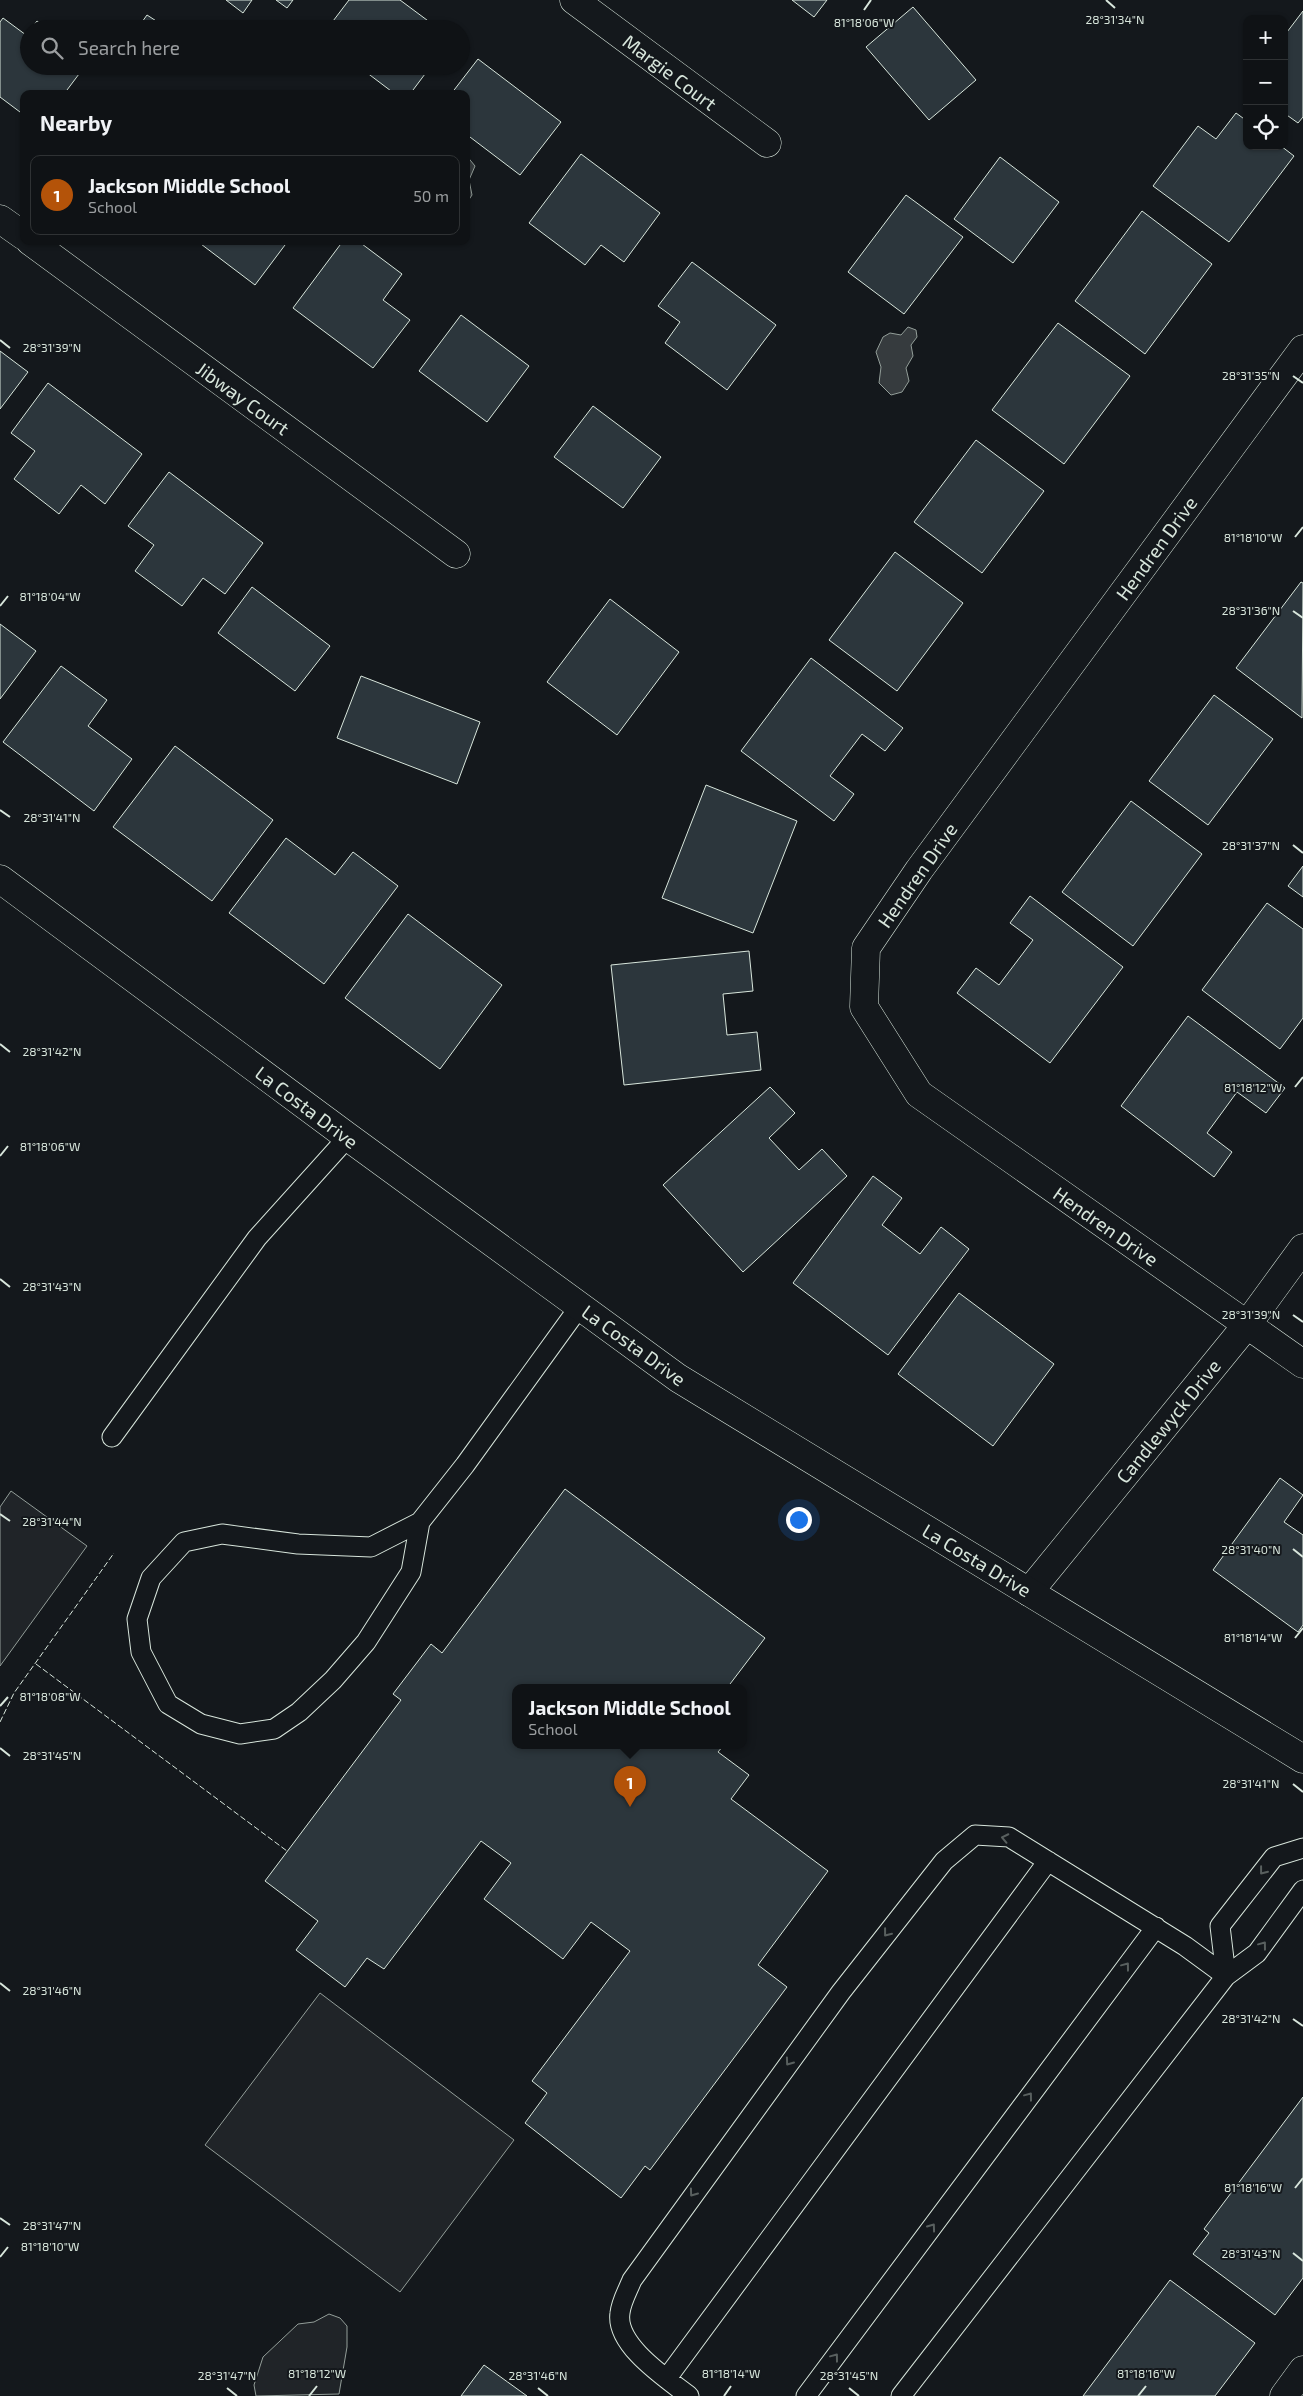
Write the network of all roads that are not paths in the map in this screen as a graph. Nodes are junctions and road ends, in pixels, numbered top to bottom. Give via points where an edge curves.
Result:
1 (574, 0) edge
2 (767, 143) dead end
3 (0, 219) edge
4 (20, 233) edge
5 (35, 245) edge
6 (1303, 349) edge
7 (456, 554) dead end
8 (0, 879) edge
9 (348, 1137) junction
10 (1303, 1248) edge
11 (580, 1306) junction
12 (1246, 1326) junction
13 (1303, 1364) edge
14 (112, 1437) dead end
15 (420, 1522) junction
16 (1029, 1592) junction
17 (1303, 1759) edge
18 (1303, 1848) edge
19 (1048, 1860) junction
20 (1303, 1890) edge
21 (1156, 1927) junction
22 (1226, 1976) junction
23 (1303, 2370) edge
24 (667, 2378) junction
25 (689, 2396) edge
26 (806, 2396) edge
27 (901, 2396) edge
28 (1284, 2396) edge

1 - 2 street, Margie Court
3 - 4 street
5 - 7 street, Jibway Court
6 - 12 street, Hendren Drive via 919,870 866,948 864,1007 919,1094
8 - 9 street, La Costa Drive
9 - 11 street, La Costa Drive
9 - 14 lane via 257,1238
10 - 12 street, Candlewyck Drive
11 - 15 lane
11 - 16 street, La Costa Drive via 678,1378
12 - 13 street, Hendren Drive
12 - 16 street, Candlewyck Drive
15 - 15 lane via 371,1547 298,1544 222,1534 184,1542 151,1578 137,1619 141,1652 168,1704 201,1724 240,1734 274,1729 299,1712 366,1642 412,1572
16 - 17 street, La Costa Drive
18 -> 22 lane via 1274,1857 1220,1926
19 - 21 lane
19 - 24 lane
19 -> 24 lane via 1009,1837 975,1835 944,1861 835,2000 632,2280 619,2313 623,2338
22 -> 20 lane via 1257,1953
21 - 22 lane
26 -> 21 lane
22 - 27 lane
23 - 28 street
24 - 25 lane

